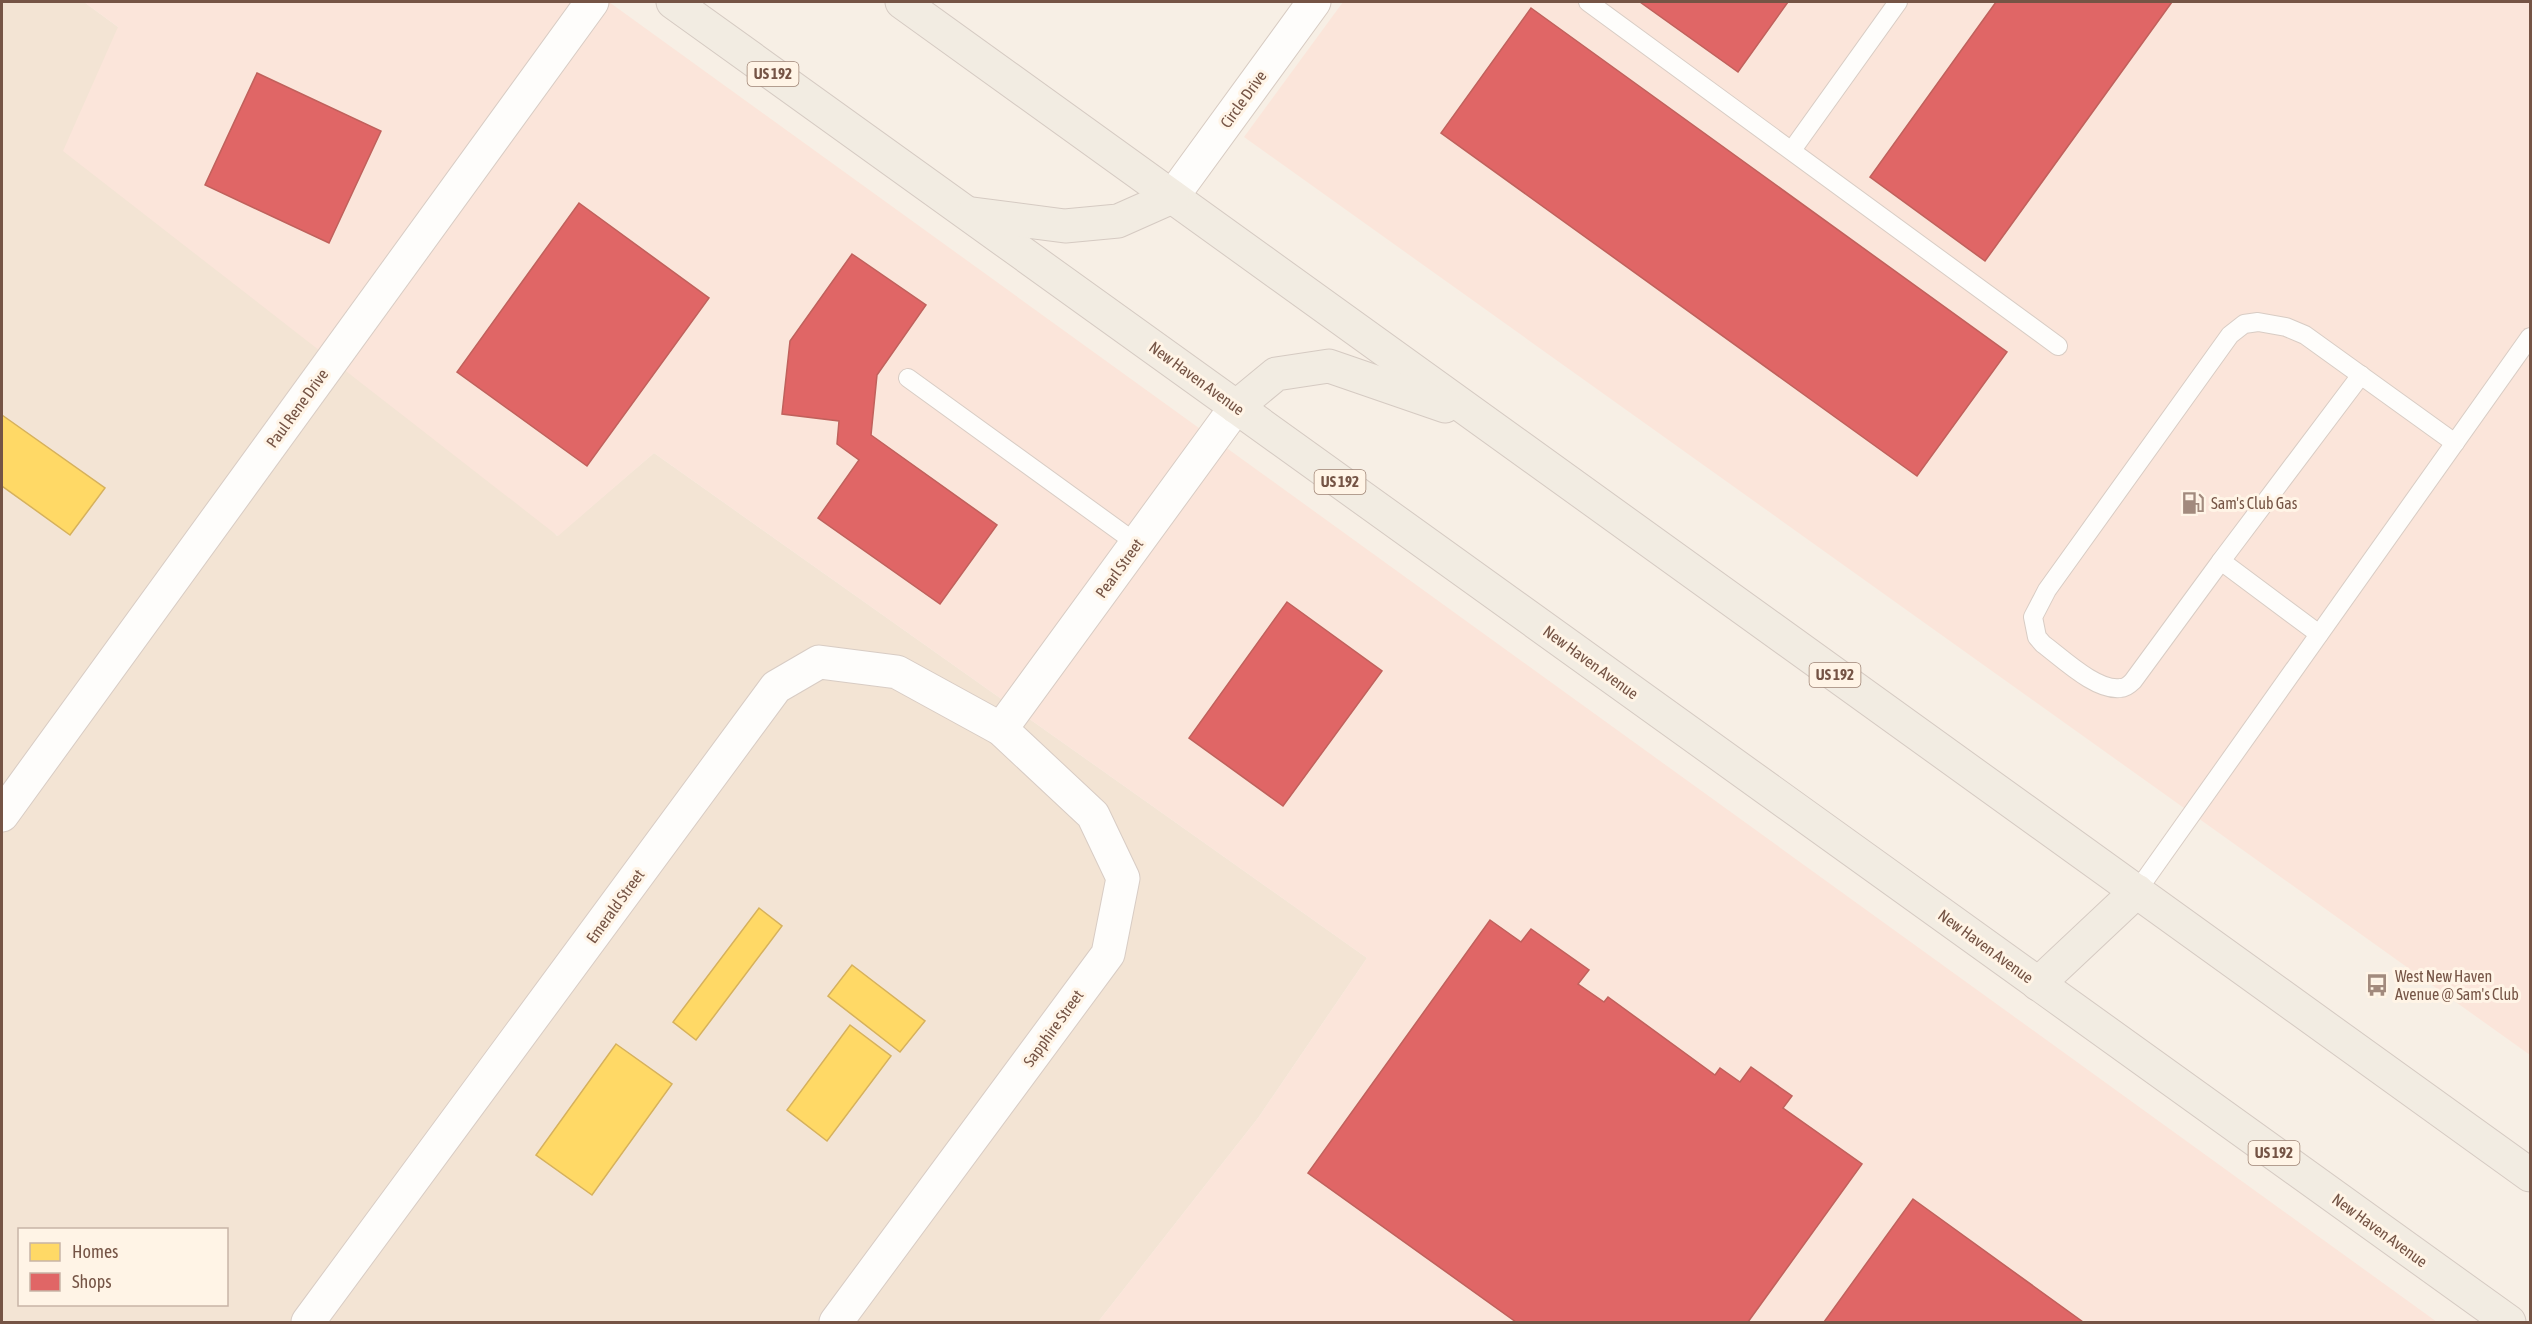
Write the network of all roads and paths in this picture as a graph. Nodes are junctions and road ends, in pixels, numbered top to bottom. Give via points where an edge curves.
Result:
1 (592, 2) edge
2 (673, 2) edge
3 (902, 2) edge
4 (1314, 2) edge
5 (1588, 2) edge
6 (1898, 2) edge
7 (1792, 150) junction
8 (1172, 197) junction
9 (968, 213) junction
10 (2530, 337) edge
11 (2058, 346) dead end
12 (2361, 375) junction
13 (908, 378) dead end
14 (1236, 407) junction
15 (1478, 417) junction
16 (2455, 443) junction
17 (1136, 543) junction
18 (2221, 561) junction
19 (2319, 634) junction
20 (1001, 729) junction
21 (2, 815) edge
22 (2137, 891) junction
23 (2038, 984) junction
24 (2530, 1175) edge
25 (308, 1323) edge
26 (836, 1323) edge
27 (2509, 1323) edge

1 - 21 street, Paul Rene Drive
2 - 9 main road, New Haven Avenue / US 192
3 - 8 main road, US 192
4 - 8 street, Circle Drive
5 - 7 lane
6 - 7 lane
7 - 11 lane
8 - 9 main road via 1118,221 1065,226
8 - 15 main road, US 192
9 - 14 main road, New Haven Avenue / US 192
10 - 16 lane
12 - 16 lane
12 - 18 lane
12 - 18 lane via 2305,335 2286,327 2258,322 2237,328 2047,590 2033,617 2037,637 2093,681 2123,688 2133,681
13 - 17 lane
14 - 15 main road via 1276,374 1329,366
14 - 17 street, Pearl Street
14 - 23 main road, New Haven Avenue / US 192
15 - 22 main road, US 192
16 - 19 lane
17 - 20 street, Pearl Street
18 - 19 lane
19 - 22 lane
20 - 25 street, Emerald Street via 897,672 819,663 776,687
20 - 26 street, Sapphire Street via 1093,815 1123,878 1108,954
22 - 23 main road
22 - 24 main road, US 192
23 - 27 main road, New Haven Avenue / US 192

